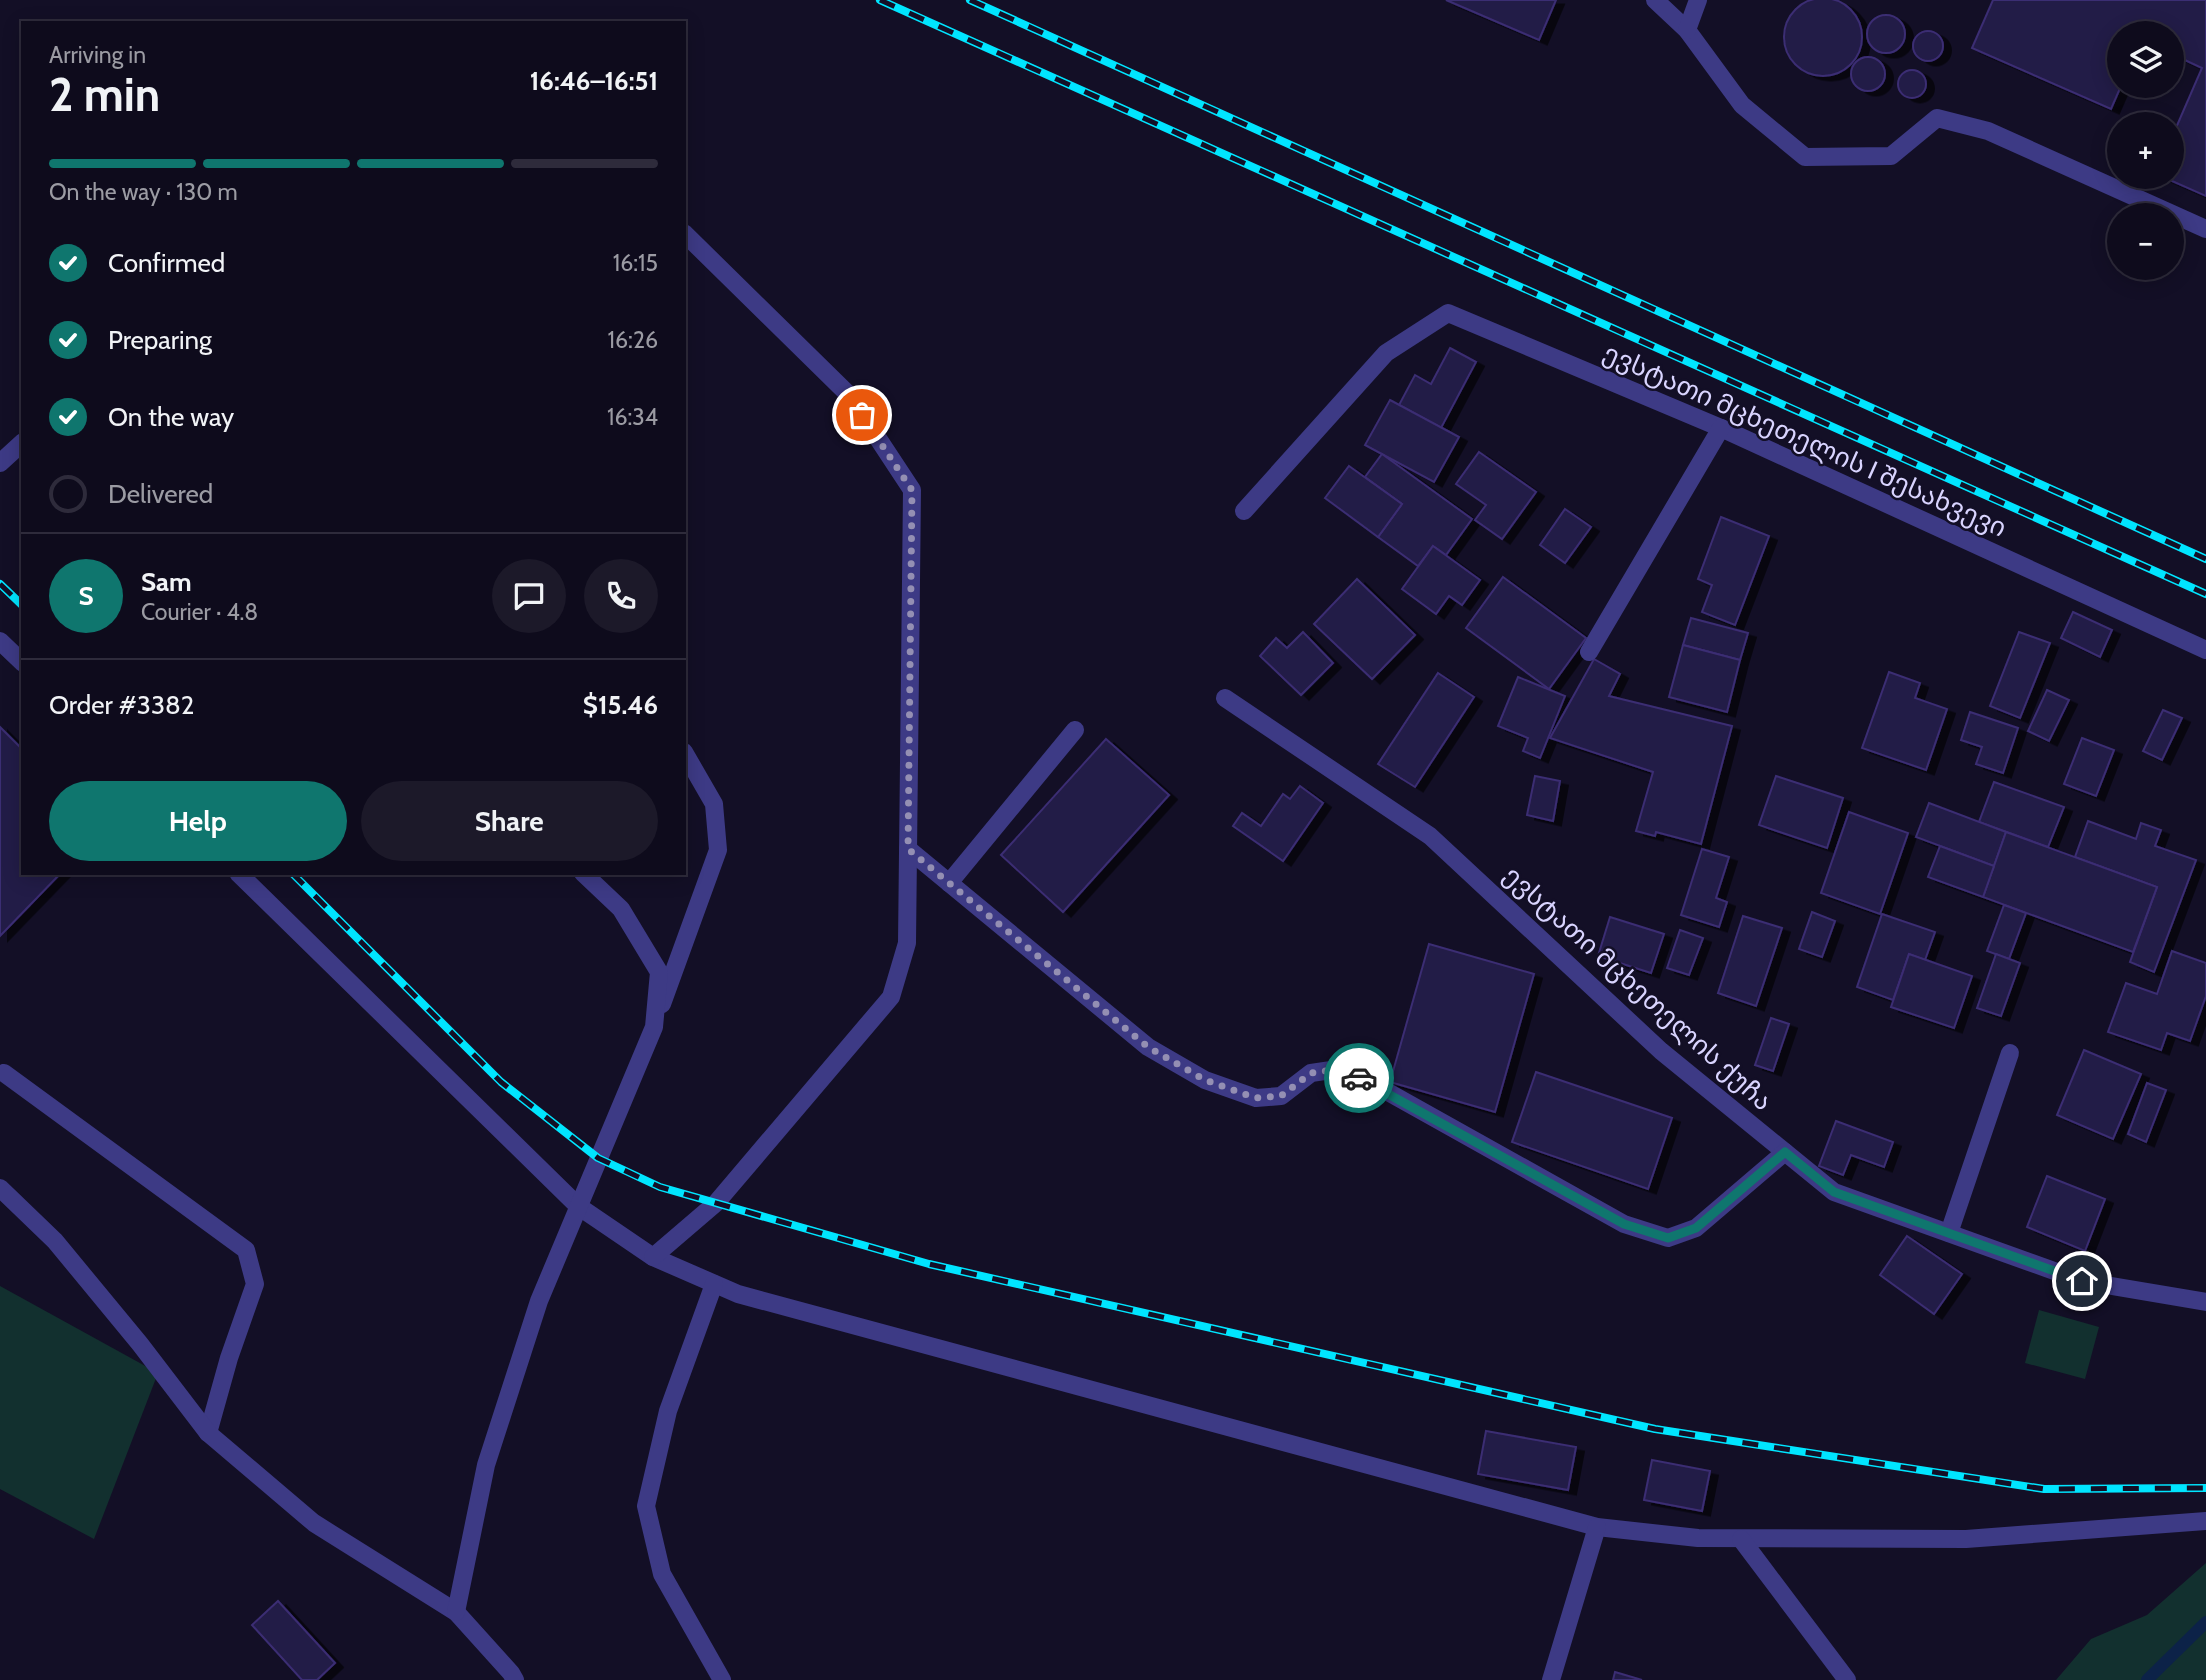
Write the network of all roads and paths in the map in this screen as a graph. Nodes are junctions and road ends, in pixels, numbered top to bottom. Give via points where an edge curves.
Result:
1 (1655, 0) edge
2 (1698, 0) edge
3 (1687, 30) junction
4 (2206, 229) edge
5 (686, 235) edge
6 (1721, 428) junction
7 (21, 444) edge
8 (0, 463) edge
9 (1244, 511) dead end
10 (0, 641) edge
11 (2206, 650) edge
12 (1590, 652) dead end
13 (21, 661) edge
14 (1225, 698) dead end
15 (1075, 730) dead end
16 (686, 755) edge
17 (908, 849) junction
18 (240, 875) edge
19 (585, 875) edge
20 (949, 883) junction
21 (654, 1027) junction
22 (2010, 1053) dead end
23 (4, 1073) dead end
24 (1785, 1152) junction
25 (0, 1188) edge
26 (578, 1206) junction
27 (1949, 1233) junction
28 (653, 1257) junction
29 (714, 1284) junction
30 (2206, 1302) edge
31 (208, 1433) junction
32 (2206, 1521) edge
33 (1597, 1527) junction
34 (1741, 1539) junction
35 (456, 1612) junction
36 (514, 1680) edge
37 (722, 1680) edge
38 (1551, 1680) edge
39 (1847, 1680) edge

1 - 3 street
2 - 3 street
3 - 4 street via 1742,105 1805,157 1891,156 1937,118 1988,131
5 - 17 street via 850,396 912,490
6 - 9 street, ევსტათი მცხეთელის I შესახვევი via 1448,313 1386,353
6 - 11 street, ევსტათი მცხეთელის I შესახვევი
6 - 12 street
7 - 8 street
10 - 13 street
14 - 24 street, ევსტათი მცხეთელის ქუჩა via 1430,836 1661,1051
15 - 20 street
16 - 21 street via 714,804 718,850
17 - 20 street
17 - 28 street via 907,943 891,997 716,1203
18 - 26 street
19 - 21 street via 621,909 659,972
20 - 24 street via 1148,1047 1205,1080 1256,1098 1281,1096 1311,1073 1338,1069 1624,1224 1668,1238 1696,1228
21 - 26 street
22 - 27 street
23 - 31 street via 246,1250 255,1284
24 - 27 street, ევსტათი მცხეთელის ქუჩა via 1834,1192
25 - 31 street via 55,1241
26 - 28 street
26 - 35 street via 540,1301 486,1465
27 - 30 street, ევსტათი მცხეთელის ქუჩა via 2082,1281
28 - 29 street
29 - 33 street
29 - 37 street via 668,1411 646,1506 662,1574
31 - 35 street via 314,1523
32 - 34 street via 1966,1539
33 - 34 street
33 - 38 street
34 - 39 street
35 - 36 street

